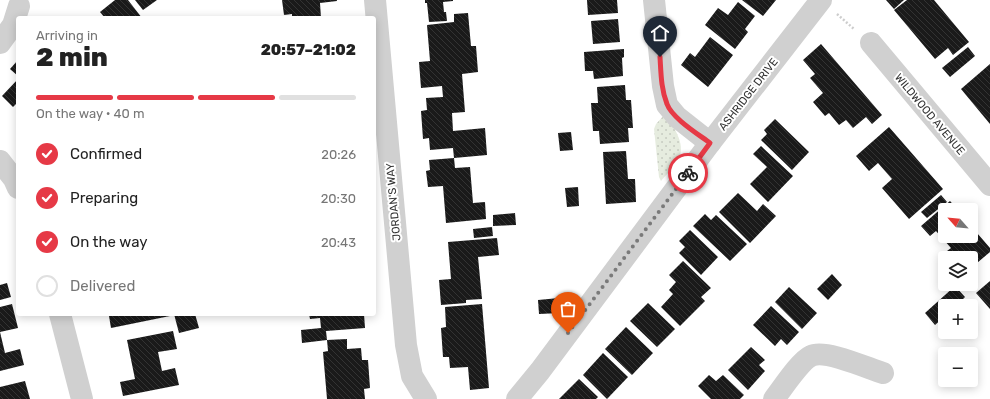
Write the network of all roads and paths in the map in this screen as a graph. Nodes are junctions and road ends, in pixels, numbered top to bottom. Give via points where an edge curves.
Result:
1 (375, 0) edge
2 (654, 0) edge
3 (23, 2) edge
4 (827, 5) edge
5 (17, 16) edge
6 (16, 18) edge
7 (0, 43) edge
8 (871, 43) joint
9 (710, 143) junction
10 (0, 161) edge
11 (16, 184) edge
12 (990, 185) edge
13 (61, 316) edge
14 (883, 373) dead end
15 (82, 399) edge
16 (426, 399) edge
17 (517, 399) edge
18 (774, 399) edge

1 - 16 street, JORDAN'S WAY via 406,345 412,376
2 - 9 street via 662,86 667,105 677,117
3 - 5 street
4 - 8 path
4 - 9 street, ASHRIDGE DRIVE
6 - 7 street
8 - 12 street, WILDWOOD AVENUE
9 - 17 street, ASHRIDGE DRIVE
10 - 11 street
13 - 15 street
14 - 18 street via 830,356 810,356

